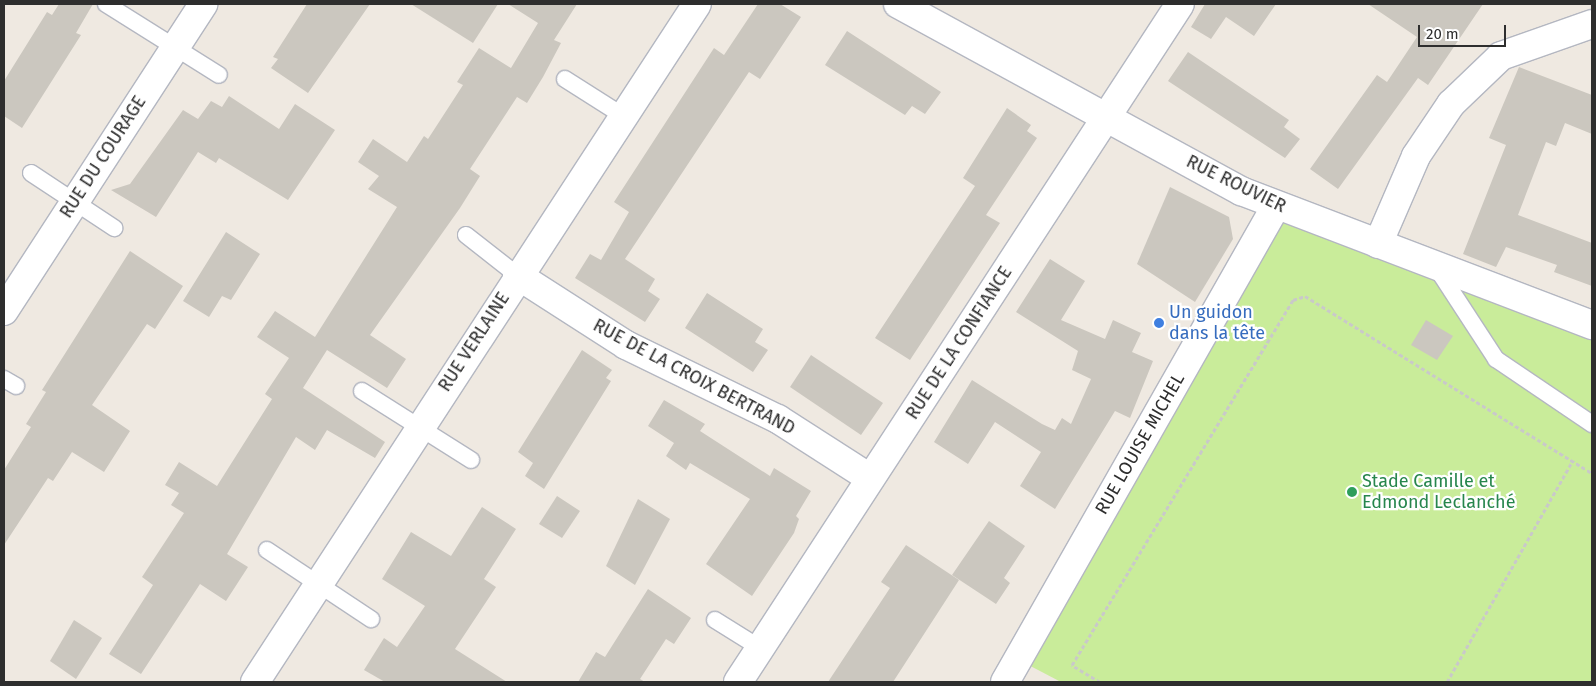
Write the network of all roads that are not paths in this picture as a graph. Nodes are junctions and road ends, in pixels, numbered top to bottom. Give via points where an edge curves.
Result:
1 (106, 4) edge
2 (203, 4) edge
3 (697, 4) edge
4 (898, 4) edge
5 (1180, 4) edge
6 (1592, 24) edge
7 (174, 48) junction
8 (219, 75) dead end
9 (565, 79) dead end
10 (623, 116) junction
11 (1106, 117) junction
12 (31, 173) dead end
13 (74, 203) junction
14 (1276, 206) junction
15 (114, 228) dead end
16 (466, 235) dead end
17 (1378, 244) junction
18 (1436, 267) junction
19 (518, 275) junction
20 (4, 311) edge
21 (1592, 325) edge
22 (362, 391) dead end
23 (1592, 424) edge
24 (419, 427) junction
25 (471, 460) dead end
26 (870, 478) junction
27 (267, 550) dead end
28 (317, 586) junction
29 (371, 619) dead end
30 (715, 620) dead end
31 (760, 648) junction
32 (255, 682) edge
33 (738, 682) edge
34 (1005, 682) edge

1 - 7 lane
2 - 7 street, RUE DU COURAGE
3 - 10 street, RUE VERLAINE
4 - 11 street, RUE ROUVIER
5 - 11 street, RUE DE LA CONFIANCE
6 - 17 street via 1501,56 1451,104 1416,156
7 - 8 lane
7 - 13 street, RUE DU COURAGE
9 - 10 lane
10 - 19 street, RUE VERLAINE
11 - 14 street, RUE ROUVIER
11 - 26 street, RUE DE LA CONFIANCE
12 - 13 lane
13 - 15 lane
13 - 20 street, RUE DU COURAGE
14 - 17 street, RUE ROUVIER
14 - 34 street, RUE LOUISE MICHEL
16 - 19 lane
17 - 18 street, RUE ROUVIER
18 - 21 street, RUE ROUVIER
18 - 23 lane via 1496,359
19 - 24 street, RUE VERLAINE
19 - 26 street, RUE DE LA CROIX BERTRAND via 626,345 778,419
22 - 24 lane
24 - 25 lane
24 - 28 street, RUE VERLAINE
26 - 31 street, RUE DE LA CONFIANCE
27 - 28 lane
28 - 29 lane
28 - 32 street, RUE VERLAINE
30 - 31 lane
31 - 33 street, RUE DE LA CONFIANCE

